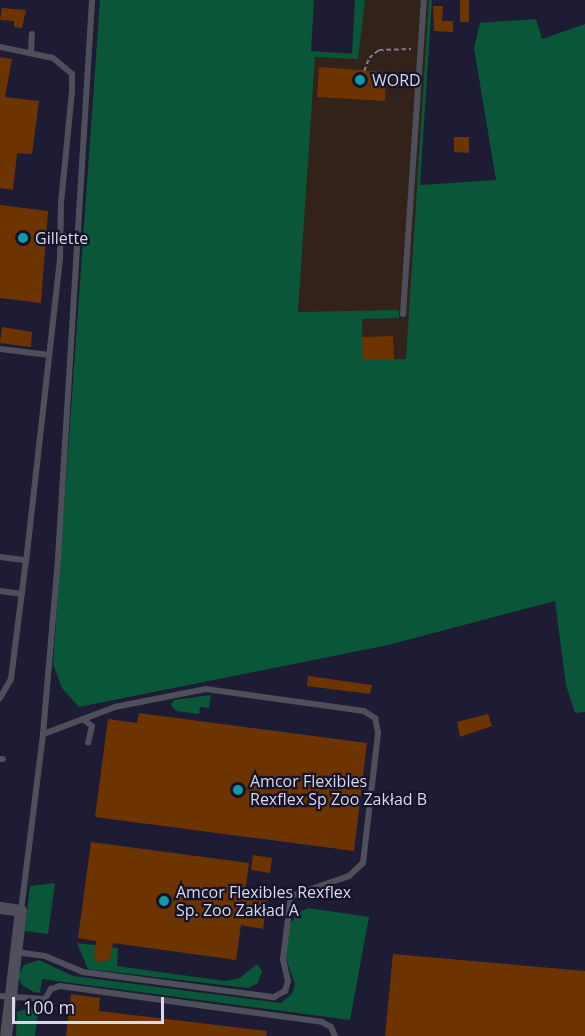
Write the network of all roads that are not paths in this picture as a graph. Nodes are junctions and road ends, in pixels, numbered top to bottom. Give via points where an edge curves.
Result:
1 (92, 0) edge
2 (424, 0) edge
3 (33, 34) dead end
4 (0, 47) edge
5 (31, 51) junction
6 (404, 314) dead end
7 (0, 349) edge
8 (50, 355) junction
9 (0, 557) edge
10 (26, 560) junction
11 (0, 591) edge
12 (22, 594) junction
13 (0, 698) edge
14 (82, 719) junction
15 (43, 734) junction
16 (88, 743) dead end
17 (0, 908) edge
18 (21, 910) junction
19 (16, 952) junction
20 (6, 996) edge
21 (6, 1036) edge
22 (335, 1036) edge

1 - 15 lane via 58,558
2 - 6 lane
3 - 5 lane
4 - 5 lane
5 - 8 lane via 53,58 72,74
7 - 8 lane
8 - 10 lane
9 - 10 lane
10 - 12 lane
11 - 12 lane
12 - 13 lane via 11,679
14 - 15 lane
14 - 16 lane via 92,726
14 - 19 lane via 115,707 206,689 368,712 375,718 378,733 363,863 349,876 291,896 283,959 288,987 274,997 74,971 45,956
15 - 18 lane
17 - 18 street
18 - 19 street
19 - 20 street
20 - 21 street
20 - 22 lane via 45,999 51,989 60,986 322,1022 331,1027

